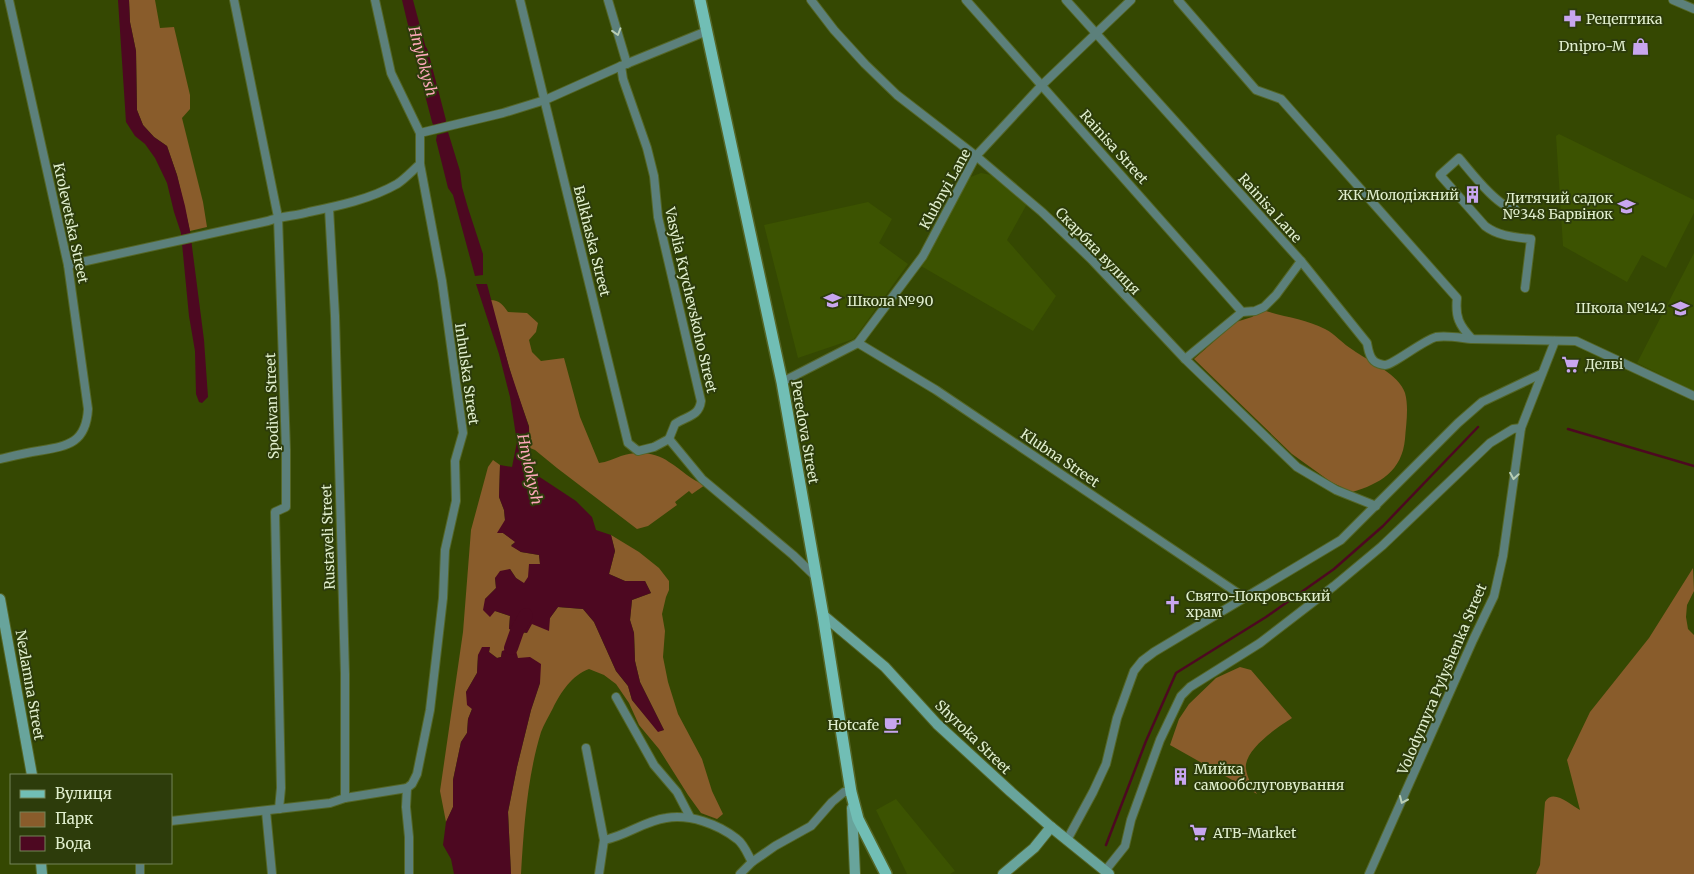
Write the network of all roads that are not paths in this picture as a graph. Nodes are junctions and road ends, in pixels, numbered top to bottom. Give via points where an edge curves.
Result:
1 (9, 0) edge
2 (234, 0) edge
3 (375, 0) edge
4 (520, 0) edge
5 (608, 0) edge
6 (700, 0) edge
7 (811, 0) edge
8 (966, 0) edge
9 (1066, 0) edge
10 (1131, 0) edge
11 (1178, 0) edge
12 (1673, 0) edge
13 (1694, 9) edge
14 (707, 31) junction
15 (1096, 33) junction
16 (624, 65) junction
17 (1042, 85) junction
18 (545, 100) junction
19 (420, 133) junction
20 (976, 156) junction
21 (420, 164) junction
22 (329, 208) junction
23 (1515, 209) dead end
24 (278, 217) junction
25 (1301, 261) junction
26 (68, 265) junction
27 (1525, 288) dead end
28 (1242, 312) junction
29 (1472, 339) junction
30 (1556, 340) junction
31 (858, 343) junction
32 (1185, 359) junction
33 (1541, 374) junction
34 (782, 382) junction
35 (1694, 396) edge
36 (1521, 428) junction
37 (669, 440) junction
38 (0, 459) edge
39 (1376, 506) junction
40 (816, 576) junction
41 (1244, 598) junction
42 (0, 599) edge
43 (823, 615) junction
44 (616, 698) dead end
45 (586, 748) dead end
46 (32, 774) edge
47 (407, 788) junction
48 (851, 792) junction
49 (345, 798) junction
50 (279, 809) junction
51 (266, 810) junction
52 (690, 817) junction
53 (172, 821) edge
54 (1051, 827) junction
55 (604, 840) junction
56 (1067, 840) junction
57 (752, 862) junction
58 (1107, 872) edge
59 (272, 874) edge
60 (409, 874) edge
61 (599, 874) edge
62 (740, 874) edge
63 (856, 874) edge
64 (886, 874) edge
65 (1003, 874) edge
66 (1370, 874) edge

1 - 26 street, Krolevetska Street
2 - 24 street, Spodivan Street
3 - 19 street, Inhulska Street via 390,73
4 - 18 street, Balkhaska Street
5 -> 16 street, Vasylia Krychevskoho Street
6 - 14 main road, Peredova Street
7 - 20 street, Скарбна вулиця via 884,83
8 - 17 street, Rainisa Street
9 - 15 street, Rainisa Lane
10 - 15 street, Klubnyi Lane
11 - 29 street via 1256,90 1281,99 1444,283 1457,298 1457,317
12 - 13 street
14 - 16 street
14 - 34 main road, Peredova Street
15 - 17 street, Klubnyi Lane
15 - 25 street, Rainisa Lane
16 - 18 street
16 - 37 street, Vasylia Krychevskoho Street via 623,79 654,176 658,217 701,401 695,414 675,424
17 - 20 street, Klubnyi Lane
17 - 28 street, Rainisa Street
18 - 19 street
18 - 37 street, Balkhaska Street via 628,443 638,451
19 - 21 street, Inhulska Street
20 - 31 street, Klubnyi Lane via 923,256
20 - 32 street, Скарбна вулиця via 1092,260
21 - 22 street via 398,184
21 - 47 street, Inhulska Street via 442,280 463,433 455,461 456,501 445,550 430,710 417,774
22 - 24 street
22 - 49 street, Rustaveli Street via 345,674
23 - 27 street via 1499,202 1459,158 1440,175 1485,226 1502,235 1531,239
24 - 26 street
24 - 50 street, Spodivan Street via 286,450 286,507 275,512
25 - 28 street via 1264,307
25 - 29 street, Rainisa Lane via 1380,364 1390,364 1426,340 1439,336
26 - 38 street, Krolevetska Street via 87,421 76,440 66,446
28 - 32 street
29 - 30 street
30 - 33 street, Volodymyra Pylyshenka Street
30 - 35 street via 1576,341
31 - 34 street, Klubnyi Lane
31 - 41 street, Klubna Street via 944,395
32 - 39 street, Скарбна вулиця via 1297,467 1336,490
33 - 36 street, Volodymyra Pylyshenka Street
33 - 39 street via 1482,402
34 - 40 main road, Peredova Street
36 - 58 street via 1512,429 1490,443 1382,546 1334,586 1181,696 1152,762 1124,846
36 -> 66 street, Volodymyra Pylyshenka Street via 1503,556 1494,596
37 - 40 street via 702,478
39 - 41 street via 1341,540
40 - 43 main road, Peredova Street
41 - 56 street via 1154,652 1134,671 1117,718 1106,764
42 - 46 main road, Nezlamna Street
43 - 48 main road, Peredova Street
43 - 54 main road, Shyroka Street via 885,667 938,724
44 - 52 street via 654,765 677,792
45 - 55 street
47 - 49 street
47 - 60 street, Inhulska Street
48 - 57 street via 844,792 832,802 811,826
48 - 63 main road, Peredova Street
48 - 64 main road via 858,819
49 - 50 street
50 - 51 street
51 - 53 street
51 - 59 street
52 - 55 street via 665,818
52 - 57 street via 739,840
54 - 56 main road, Shyroka Street
54 - 65 main road via 1034,848
55 - 61 street
56 - 58 main road, Shyroka Street
57 - 62 street

